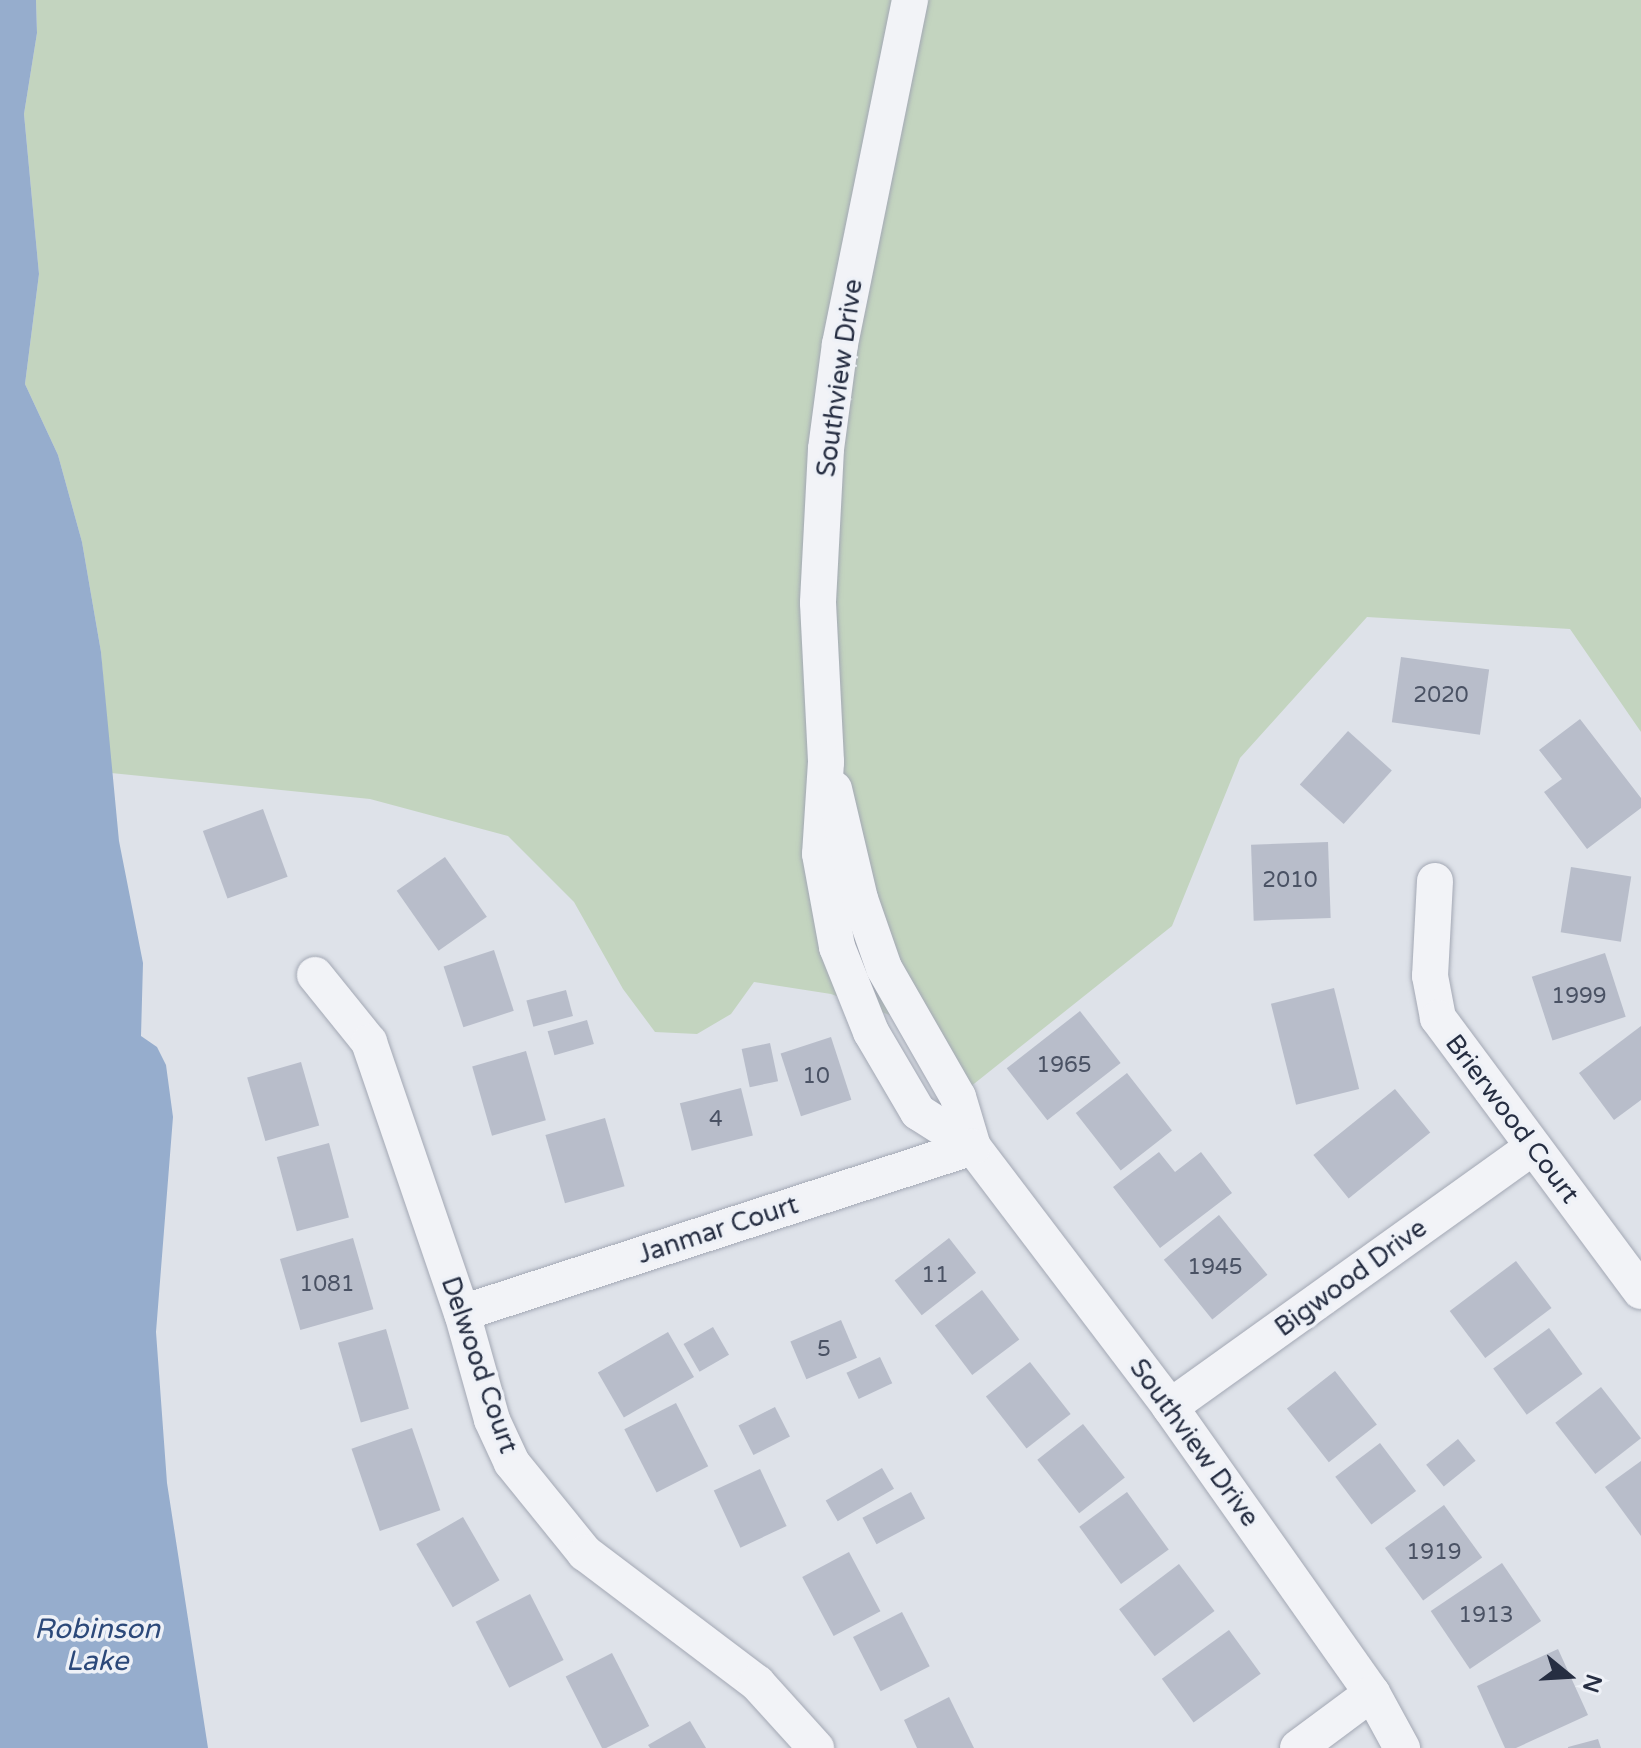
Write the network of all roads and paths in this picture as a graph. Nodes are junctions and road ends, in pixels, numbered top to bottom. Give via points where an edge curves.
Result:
1 (910, 0) edge
2 (1435, 881) dead end
3 (315, 975) dead end
4 (973, 1147) junction
5 (1532, 1148) junction
6 (1641, 1291) edge
7 (462, 1313) junction
8 (1170, 1407) junction
9 (1372, 1693) junction
10 (816, 1748) edge
11 (1298, 1748) edge
12 (1402, 1748) edge

1 - 4 street, Southview Drive via 840,344 826,449 818,603 826,762 820,854 837,947 871,1032 918,1112
2 - 5 street, Brierwood Court via 1430,976 1438,1018
3 - 7 street, Delwood Court via 369,1042
4 - 7 street, Janmar Court
4 - 8 street, Southview Drive
5 - 6 street, Brierwood Court
5 - 8 street, Bigwood Drive
7 - 10 street, Delwood Court via 492,1420 512,1463 541,1503 585,1553 757,1683
8 - 9 street, Southview Drive
9 - 11 street
9 - 12 street, Southview Drive

